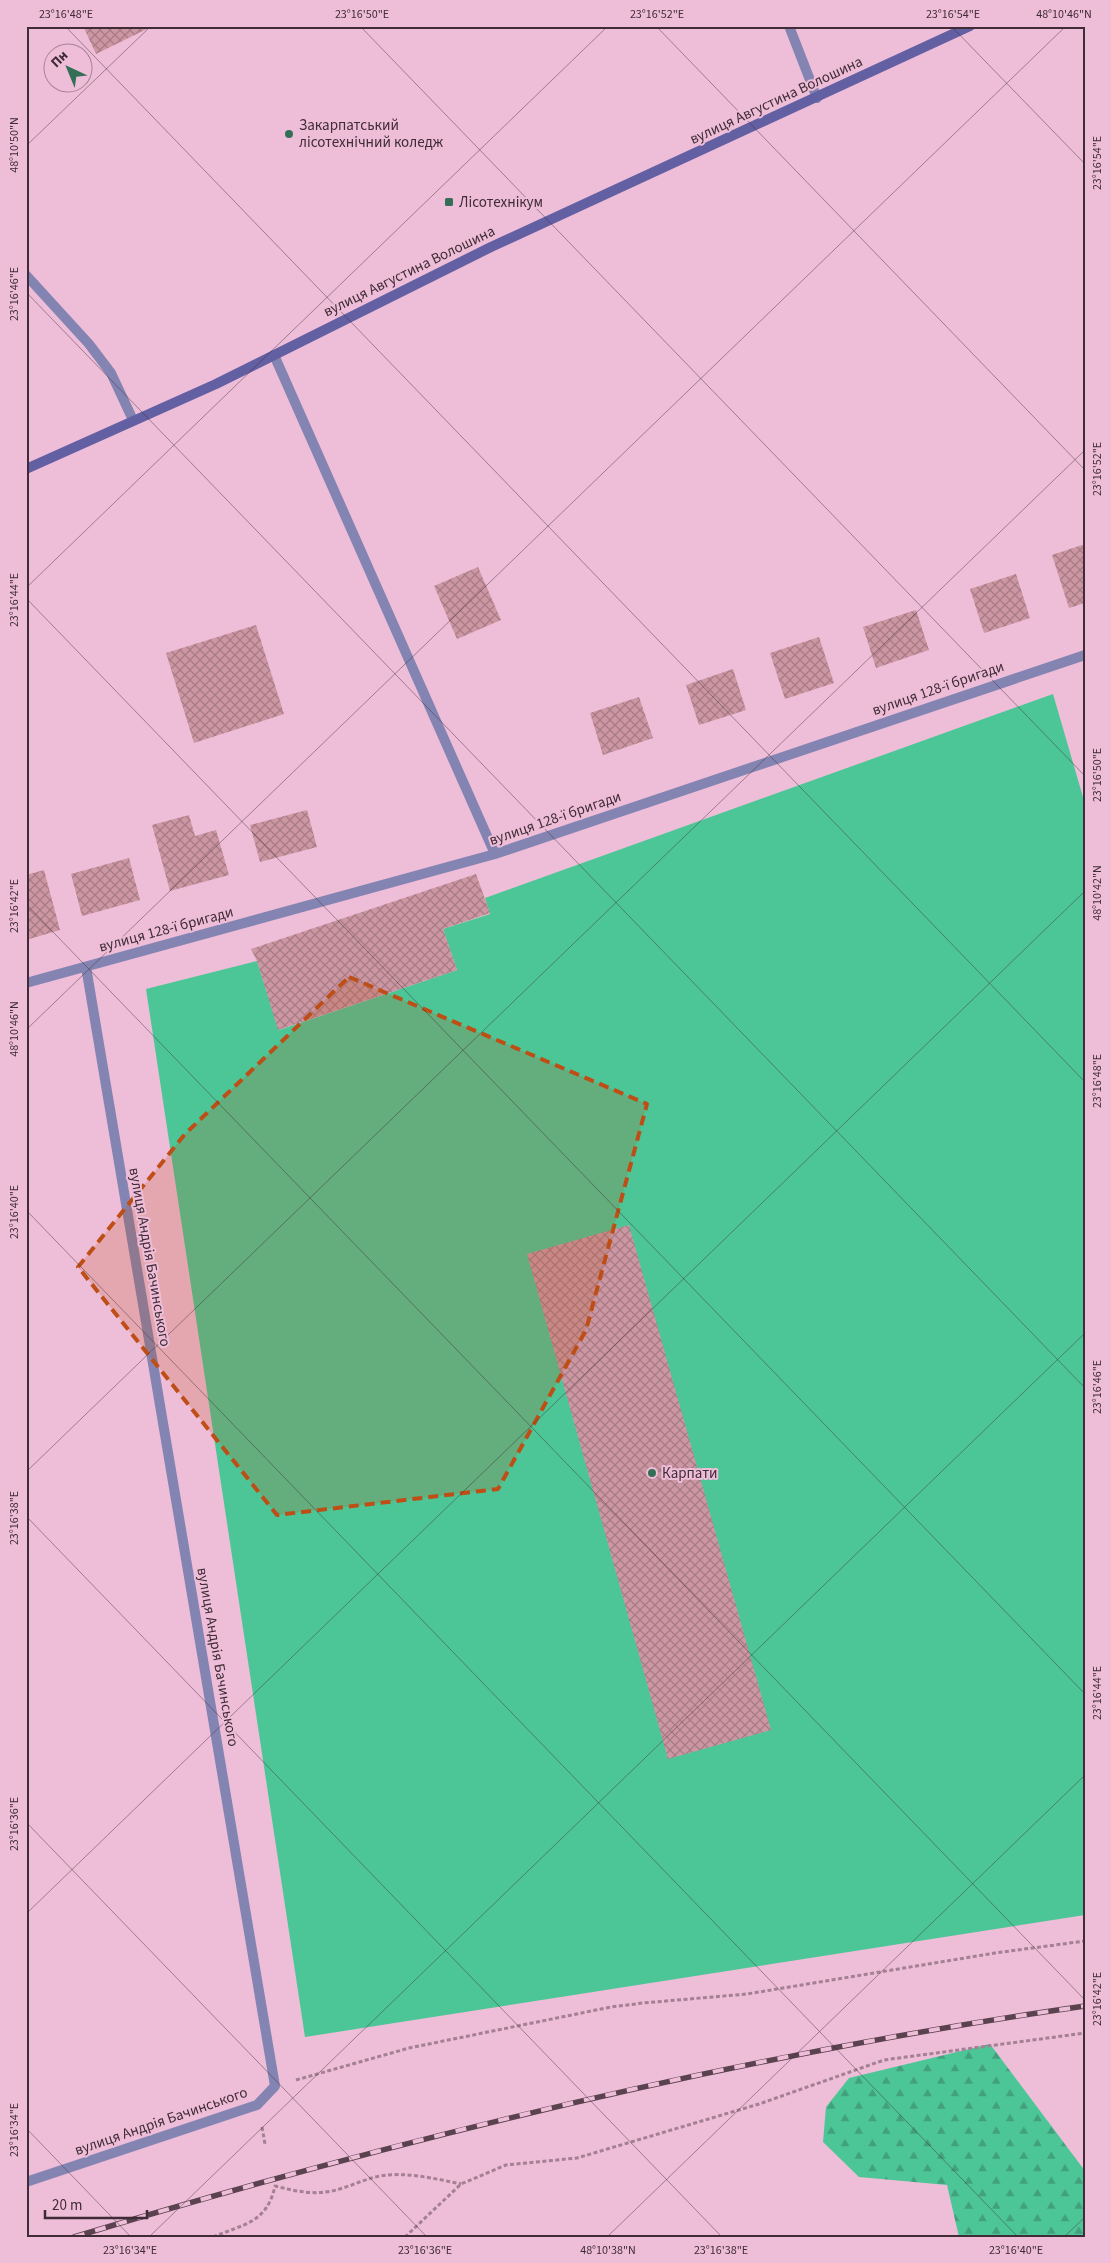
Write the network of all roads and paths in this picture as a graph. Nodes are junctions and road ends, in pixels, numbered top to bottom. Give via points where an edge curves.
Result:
1 (789, 26) edge
2 (970, 26) edge
3 (817, 98) junction
4 (26, 275) edge
5 (274, 355) junction
6 (133, 420) junction
7 (26, 470) edge
8 (1085, 655) edge
9 (495, 854) junction
10 (86, 967) junction
11 (26, 983) edge
12 (1085, 1941) edge
13 (1085, 2033) edge
14 (275, 2086) junction
15 (26, 2182) edge
16 (461, 2184) junction
17 (213, 2237) edge
18 (405, 2237) edge

1 - 3 street
2 - 3 main road, вулиця Августина Волошина
3 - 5 main road, вулиця Августина Волошина via 491,247
4 - 6 street via 112,373
5 - 6 main road, вулиця Августина Волошина
5 - 9 street
6 - 7 main road, вулиця Августина Волошина
8 - 9 street, вулиця 128-ї бригади
9 - 10 street, вулиця 128-ї бригади
10 - 11 street, вулиця 128-ї бригади
10 - 14 street, вулиця Андрія Бачинського
12 - 14 path via 747,1994 610,2007 409,2048
13 - 16 path via 884,2060 759,2104 577,2158 506,2165
14 - 15 street, вулиця Андрія Бачинського via 257,2104
16 - 17 path via 419,2176 387,2175 334,2191 308,2194 275,2186 265,2212 255,2220
16 - 18 path

